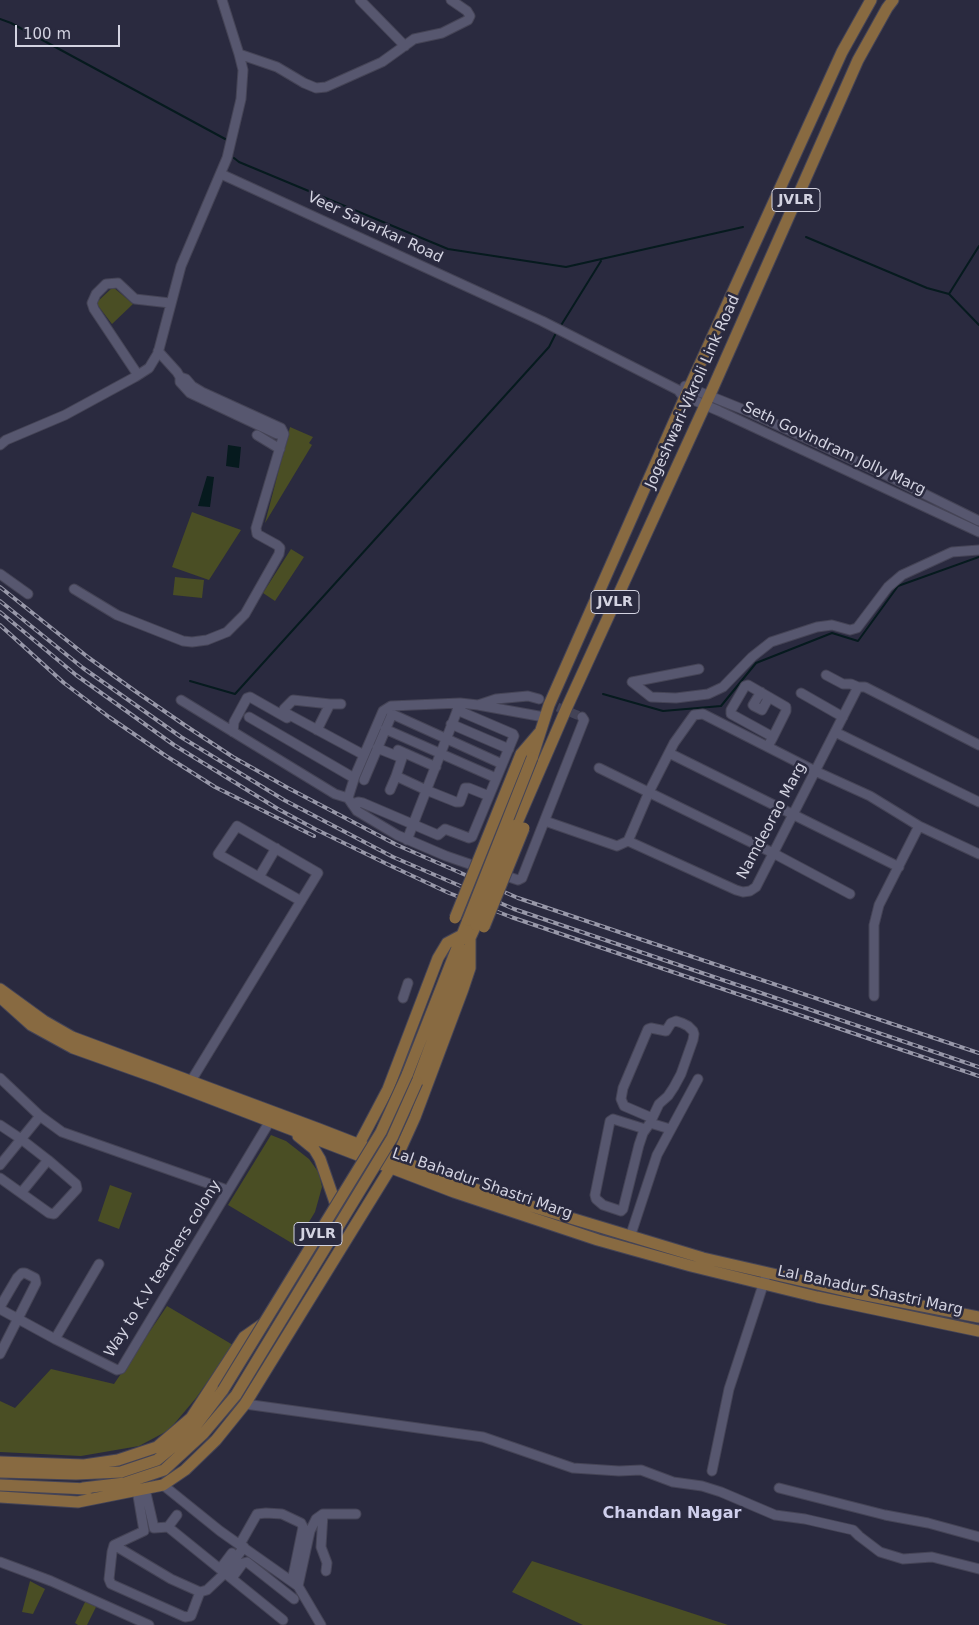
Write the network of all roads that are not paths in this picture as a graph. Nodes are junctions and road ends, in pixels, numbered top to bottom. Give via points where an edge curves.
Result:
1 (222, 0) edge
2 (360, 0) edge
3 (451, 0) edge
4 (871, 0) edge
5 (893, 0) edge
6 (405, 46) junction
7 (239, 54) junction
8 (224, 175) junction
9 (170, 303) junction
10 (158, 351) junction
11 (138, 375) junction
12 (684, 391) junction
13 (707, 400) junction
14 (257, 435) dead end
15 (0, 446) edge
16 (280, 449) junction
17 (979, 521) edge
18 (979, 532) edge
19 (979, 550) edge
20 (0, 574) edge
21 (74, 589) dead end
22 (28, 594) dead end
23 (699, 669) dead end
24 (826, 675) dead end
25 (858, 687) junction
26 (761, 692) junction
27 (801, 693) dead end
28 (769, 697) junction
29 (539, 699) tunnel mouth
30 (181, 700) dead end
31 (330, 704) junction
32 (341, 704) dead end
33 (478, 705) junction
34 (458, 707) junction
35 (249, 717) dead end
36 (544, 717) junction
37 (582, 717) dead end
38 (843, 717) junction
39 (451, 724) junction
40 (385, 729) junction
41 (317, 730) junction
42 (542, 730) junction
43 (233, 732) junction
44 (835, 732) junction
45 (773, 737) junction
46 (446, 738) junction
47 (378, 745) junction
48 (979, 745) edge
49 (768, 746) junction
50 (509, 749) junction
51 (440, 753) junction
52 (669, 753) junction
53 (403, 756) junction
54 (362, 758) junction
55 (502, 764) junction
56 (436, 766) junction
57 (599, 768) dead end
58 (815, 771) junction
59 (396, 776) junction
60 (354, 778) junction
61 (496, 778) junction
62 (364, 780) dead end
63 (390, 790) dead end
64 (426, 790) junction
65 (649, 792) junction
66 (489, 796) junction
67 (350, 801) junction
68 (979, 802) edge
69 (792, 814) junction
70 (544, 821) junction
71 (413, 824) junction
72 (919, 826) junction
73 (407, 840) junction
74 (628, 841) junction
75 (276, 848) junction
76 (773, 853) junction
77 (979, 854) edge
78 (898, 867) junction
79 (259, 877) junction
80 (850, 894) dead end
81 (301, 901) junction
82 (476, 924) junction
83 (466, 937) junction
84 (408, 982) dead end
85 (0, 989) edge
86 (874, 996) dead end
87 (0, 997) edge
88 (402, 998) dead end
89 (0, 1078) edge
90 (698, 1079) dead end
91 (191, 1081) junction
92 (40, 1116) junction
93 (270, 1121) junction
94 (649, 1123) junction
95 (0, 1125) edge
96 (670, 1129) junction
97 (290, 1130) junction
98 (21, 1139) junction
99 (359, 1144) junction
100 (360, 1156) junction
101 (48, 1160) junction
102 (393, 1163) junction
103 (0, 1165) edge
104 (0, 1178) edge
105 (227, 1190) junction
106 (466, 1191) junction
107 (22, 1193) junction
108 (339, 1212) junction
109 (630, 1237) junction
110 (99, 1264) dead end
111 (765, 1278) junction
112 (905, 1303) junction
113 (0, 1308) edge
114 (903, 1315) junction
115 (979, 1317) edge
116 (17, 1318) junction
117 (979, 1331) edge
118 (55, 1339) junction
119 (0, 1354) edge
120 (245, 1404) junction
121 (107, 1461) junction
122 (0, 1462) edge
123 (712, 1471) dead end
124 (0, 1472) edge
125 (84, 1474) junction
126 (0, 1485) edge
127 (163, 1485) junction
128 (82, 1488) junction
129 (779, 1488) dead end
130 (136, 1490) junction
131 (0, 1497) edge
132 (323, 1514) junction
133 (356, 1514) dead end
134 (177, 1515) dead end
135 (168, 1527) junction
136 (154, 1528) junction
137 (144, 1531) junction
138 (979, 1537) edge
139 (114, 1545) junction
140 (242, 1545) junction
141 (232, 1553) dead end
142 (0, 1562) edge
143 (979, 1569) edge
144 (326, 1571) dead end
145 (226, 1573) junction
146 (295, 1584) junction
147 (200, 1592) junction
148 (294, 1600) dead end
149 (284, 1620) dead end
150 (149, 1625) edge
151 (321, 1625) edge

1 - 7 street
2 - 6 street
3 - 6 street via 467,11 468,20 442,33 414,39
4 - 12 main road, Jogeshwari-Vikroli Link Road / JVLR via 842,52
5 - 13 main road, Jogeshwari-Vikroli Link Road / JVLR via 858,60
6 - 7 street via 382,62 326,87 316,88 277,67
7 - 8 street via 243,70 241,99
8 - 9 street via 181,266
8 - 12 street, Veer Savarkar Road via 542,320
9 - 10 street
9 - 11 street via 135,299 118,283 106,284 92,303
10 - 11 street via 150,368
10 - 16 street via 190,393 281,428 284,434
11 - 15 street via 65,415 6,440
12 - 13 street, Seth Govindram Jolly Marg
12 - 36 main road, Jogeshwari-Vikroli Link Road / JVLR
13 - 17 street via 747,410
13 - 18 street, Seth Govindram Jolly Marg
13 - 82 main road, Jogeshwari-Vikroli Link Road / JVLR, bridge via 567,707 527,800 520,827
14 - 16 street
16 - 21 street via 256,528 258,534 278,545 279,554 245,614 227,632 207,640 183,641 117,615
19 - 23 street via 952,552 902,575 888,586 857,628 817,627 772,642 723,687 708,694 676,698 651,696 632,682
20 - 22 street
24 - 25 street
25 - 38 street, Namdeorao Marg
25 - 48 street via 865,687
26 - 28 street
26 - 28 street via 754,706 762,710
26 - 45 street via 745,686 731,714
27 - 38 street
28 - 45 street via 786,707
29 - 33 street via 528,696 496,699
30 - 43 street
31 - 32 street
31 - 41 street
31 - 41 street via 293,700 284,709 284,712
33 - 34 street
33 - 36 street
34 - 39 street
34 - 50 street via 513,734
34 - 54 street via 391,706 383,710
35 - 60 street
36 - 42 main road, Jogeshwari-Vikroli Link Road / JVLR
37 - 70 street via 584,720
38 - 44 street, Namdeorao Marg
39 - 46 street
39 - 50 street
40 - 46 street via 392,714
40 - 47 street
40 - 51 street
41 - 54 street
42 - 82 main road, JVLR, bridge
42 - 83 main road, bridge via 521,754 455,918
43 - 54 street via 234,722 250,697
43 - 67 street
44 - 58 street, Namdeorao Marg
44 - 68 street
45 - 49 street
46 - 51 street
46 - 55 street
47 - 53 street
47 - 62 street
49 - 52 street via 703,714 694,715
49 - 58 street
50 - 55 street
51 - 56 street
51 - 61 street
52 - 65 street
52 - 69 street
53 - 56 street
53 - 59 street
54 - 60 street
55 - 61 street
56 - 64 street
57 - 65 street
58 - 69 street, Namdeorao Marg
58 - 72 street via 870,796
59 - 63 street
59 - 64 street
60 - 67 street
61 - 66 street
64 - 66 street via 456,802 460,802 465,788
64 - 71 street
65 - 74 street
65 - 76 street
66 - 71 street via 469,838 445,829 438,835
67 - 71 street via 364,803
67 - 73 street via 357,811
69 - 76 street, Namdeorao Marg
69 - 78 street
70 - 73 street via 522,878 518,880
70 - 74 street, Namdeorao Marg via 617,846
71 - 73 street
72 - 77 street
72 - 78 street
74 - 76 street, Namdeorao Marg via 743,892 750,892 756,887
75 - 79 street
75 - 79 street via 237,826 218,854
75 - 81 street via 318,873
76 - 80 street
78 - 86 street via 879,905 874,925
79 - 81 street
81 - 91 street
82 - 83 main road, JVLR
82 - 83 main road
83 - 99 main road via 447,943 438,958 388,1089
83 - 102 main road via 470,968 463,990 416,1117
83 - 125 main road, JVLR, bridge via 381,1132 223,1390 191,1432 157,1460 121,1472
83 - 128 main road, JVLR, bridge via 417,1082 392,1138 236,1395 203,1434 164,1470 126,1483
84 - 88 street
85 - 91 main road, Lal Bahadur Shastri Marg via 72,1037
87 - 93 main road, Lal Bahadur Shastri Marg via 31,1025 73,1048
89 - 92 street
90 - 96 street
91 - 99 main road, Lal Bahadur Shastri Marg
92 - 98 street
92 - 105 street via 62,1132
93 - 97 main road, Lal Bahadur Shastri Marg
93 - 105 street, Way to K.V teachers colony
94 - 94 street via 610,1121 594,1195 603,1205 620,1211 623,1209 639,1145
94 - 94 street via 681,1074 693,1040 694,1034 688,1026 676,1021 671,1022 666,1031 648,1029 622,1088 624,1106
94 - 96 street
95 - 98 street
96 - 109 street
97 - 100 main road, Lal Bahadur Shastri Marg
97 - 108 main road via 314,1150 320,1160
98 - 101 street
98 - 103 street
99 - 100 main road
99 - 102 main road, Lal Bahadur Shastri Marg
100 - 102 main road, Lal Bahadur Shastri Marg
100 - 108 main road via 361,1173
101 - 107 street
101 - 107 street via 76,1184 77,1189 54,1214
102 - 106 main road, Lal Bahadur Shastri Marg
102 - 120 main road
104 - 107 street
105 - 118 street, Way to K.V teachers colony via 121,1369 117,1370
106 - 109 main road, Lal Bahadur Shastri Marg
106 - 111 main road, Lal Bahadur Shastri Marg via 598,1240 691,1266
108 - 121 main road via 271,1318 244,1337 191,1418 157,1447
109 - 111 main road, Lal Bahadur Shastri Marg
110 - 118 street
111 - 112 main road, Lal Bahadur Shastri Marg
111 - 114 main road, Lal Bahadur Shastri Marg via 817,1297
111 - 123 street via 729,1388
112 - 114 main road
112 - 115 main road, Lal Bahadur Shastri Marg
113 - 116 street, Way to K.V teachers colony
113 - 116 street via 17,1278 22,1273 30,1275 36,1283
114 - 117 main road, Lal Bahadur Shastri Marg
116 - 118 street, Way to K.V teachers colony
116 - 119 street
120 - 127 main road via 216,1440 185,1470
120 - 143 street via 483,1437 573,1468 619,1472 641,1470 673,1482 721,1492 775,1515 853,1530 880,1552 903,1559 932,1557
121 - 122 main road via 84,1465
121 - 125 main road
124 - 125 main road, JVLR
126 - 128 main road, JVLR
127 - 130 main road
127 - 140 street
128 - 130 main road
129 - 138 street
130 - 131 main road via 78,1502
130 - 136 street
130 - 137 street
132 - 133 street
132 - 144 street via 321,1547 327,1563
132 - 146 street via 316,1519 310,1531
134 - 135 street
135 - 136 street
135 - 145 street
136 - 137 street
137 - 139 street
139 - 147 street
139 - 147 street via 111,1584 185,1617 191,1616
140 - 145 street
140 - 146 street
140 - 146 street via 257,1514 282,1514 301,1523
141 - 145 street
142 - 150 street
145 - 147 street via 207,1590
145 - 148 street via 247,1562
145 - 149 street
146 - 151 street

